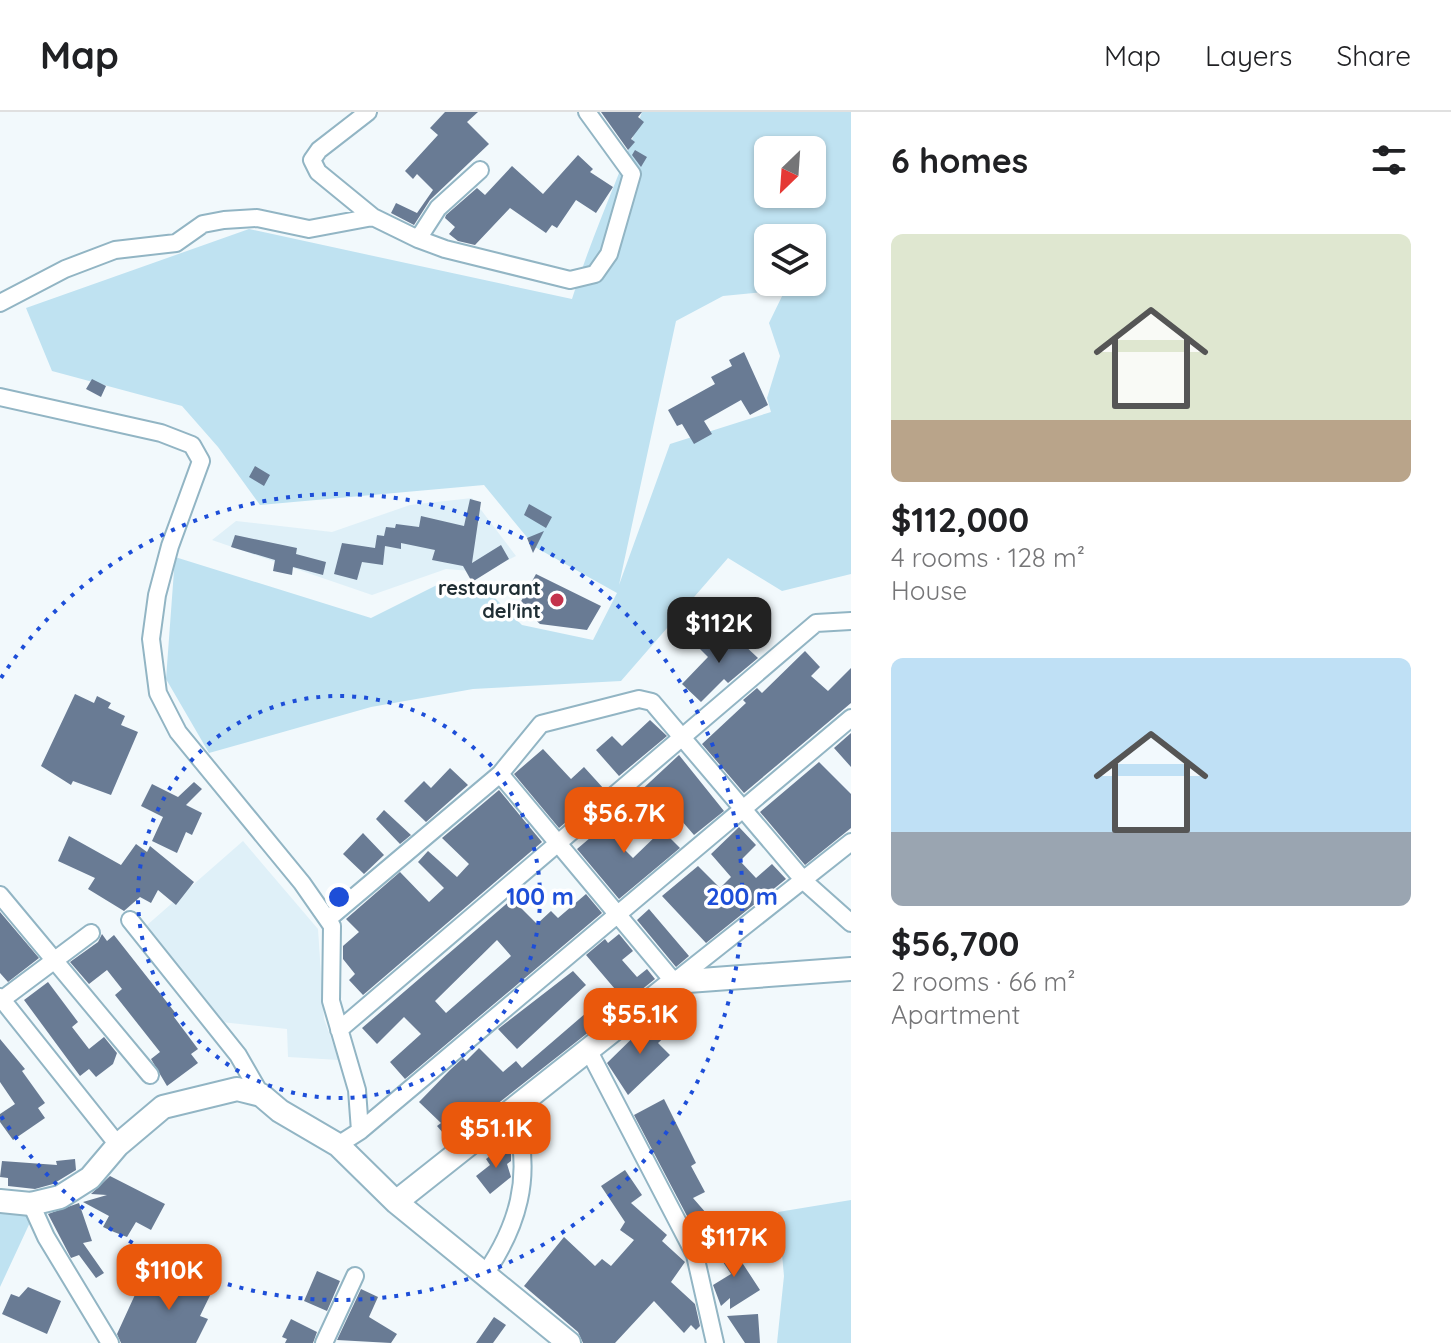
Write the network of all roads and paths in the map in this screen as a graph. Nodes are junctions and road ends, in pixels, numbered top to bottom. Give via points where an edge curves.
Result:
1 (368, 112) edge
2 (587, 112) edge
3 (480, 170) dead end
4 (373, 217) junction
5 (418, 239) junction
6 (0, 303) edge
7 (0, 397) edge
8 (851, 621) edge
9 (851, 718) edge
10 (684, 736) junction
11 (500, 774) junction
12 (740, 809) junction
13 (556, 841) junction
14 (851, 842) edge
15 (805, 882) junction
16 (0, 895) edge
17 (620, 914) junction
18 (328, 919) junction
19 (130, 920) dead end
20 (851, 923) edge
21 (91, 933) dead end
22 (53, 962) junction
23 (851, 969) edge
24 (851, 980) edge
25 (674, 982) junction
26 (1, 999) edge
27 (339, 1030) junction
28 (592, 1057) junction
29 (150, 1075) dead end
30 (261, 1095) junction
31 (516, 1120) junction
32 (360, 1131) junction
33 (118, 1145) junction
34 (338, 1145) junction
35 (0, 1201) edge
36 (31, 1204) junction
37 (401, 1206) junction
38 (485, 1274) junction
39 (355, 1276) dead end
40 (110, 1343) edge
41 (324, 1343) edge
42 (569, 1343) edge
43 (715, 1343) edge

1 - 4 street via 312,160 318,172
2 - 5 street via 632,174 609,254 595,274 570,280
3 - 5 street via 438,208
4 - 5 street
4 - 6 street via 309,229 257,218 203,224 176,243 115,250 65,269
7 - 18 street via 161,433 192,445 201,461 170,546 153,624 158,693 178,732
8 - 10 street via 816,623
9 - 12 street
10 - 11 street via 652,702 639,699 541,724
10 - 12 street
10 - 13 street
11 - 13 street
11 - 18 street
12 - 15 street
12 - 17 street
13 - 17 street
13 - 27 street
14 - 15 street
15 - 20 street
15 - 25 street
16 - 22 street
17 - 25 street
17 - 32 street
18 - 27 street via 331,1001
19 - 30 street via 238,1055
21 - 22 street
22 - 26 street
22 - 29 street
23 - 25 main road
24 - 28 main road via 675,991
25 - 37 main road
26 - 33 street
27 - 32 street via 357,1090
28 - 31 main road
28 - 43 street via 695,1255
30 - 33 main road via 237,1089 163,1107
30 - 34 main road
31 - 37 main road
31 - 38 street via 525,1151 516,1214 507,1242
32 - 34 street
33 - 36 main road via 90,1178 60,1197
34 - 37 main road
35 - 36 main road
36 - 40 street
37 - 38 main road
38 - 42 main road
39 - 41 street

